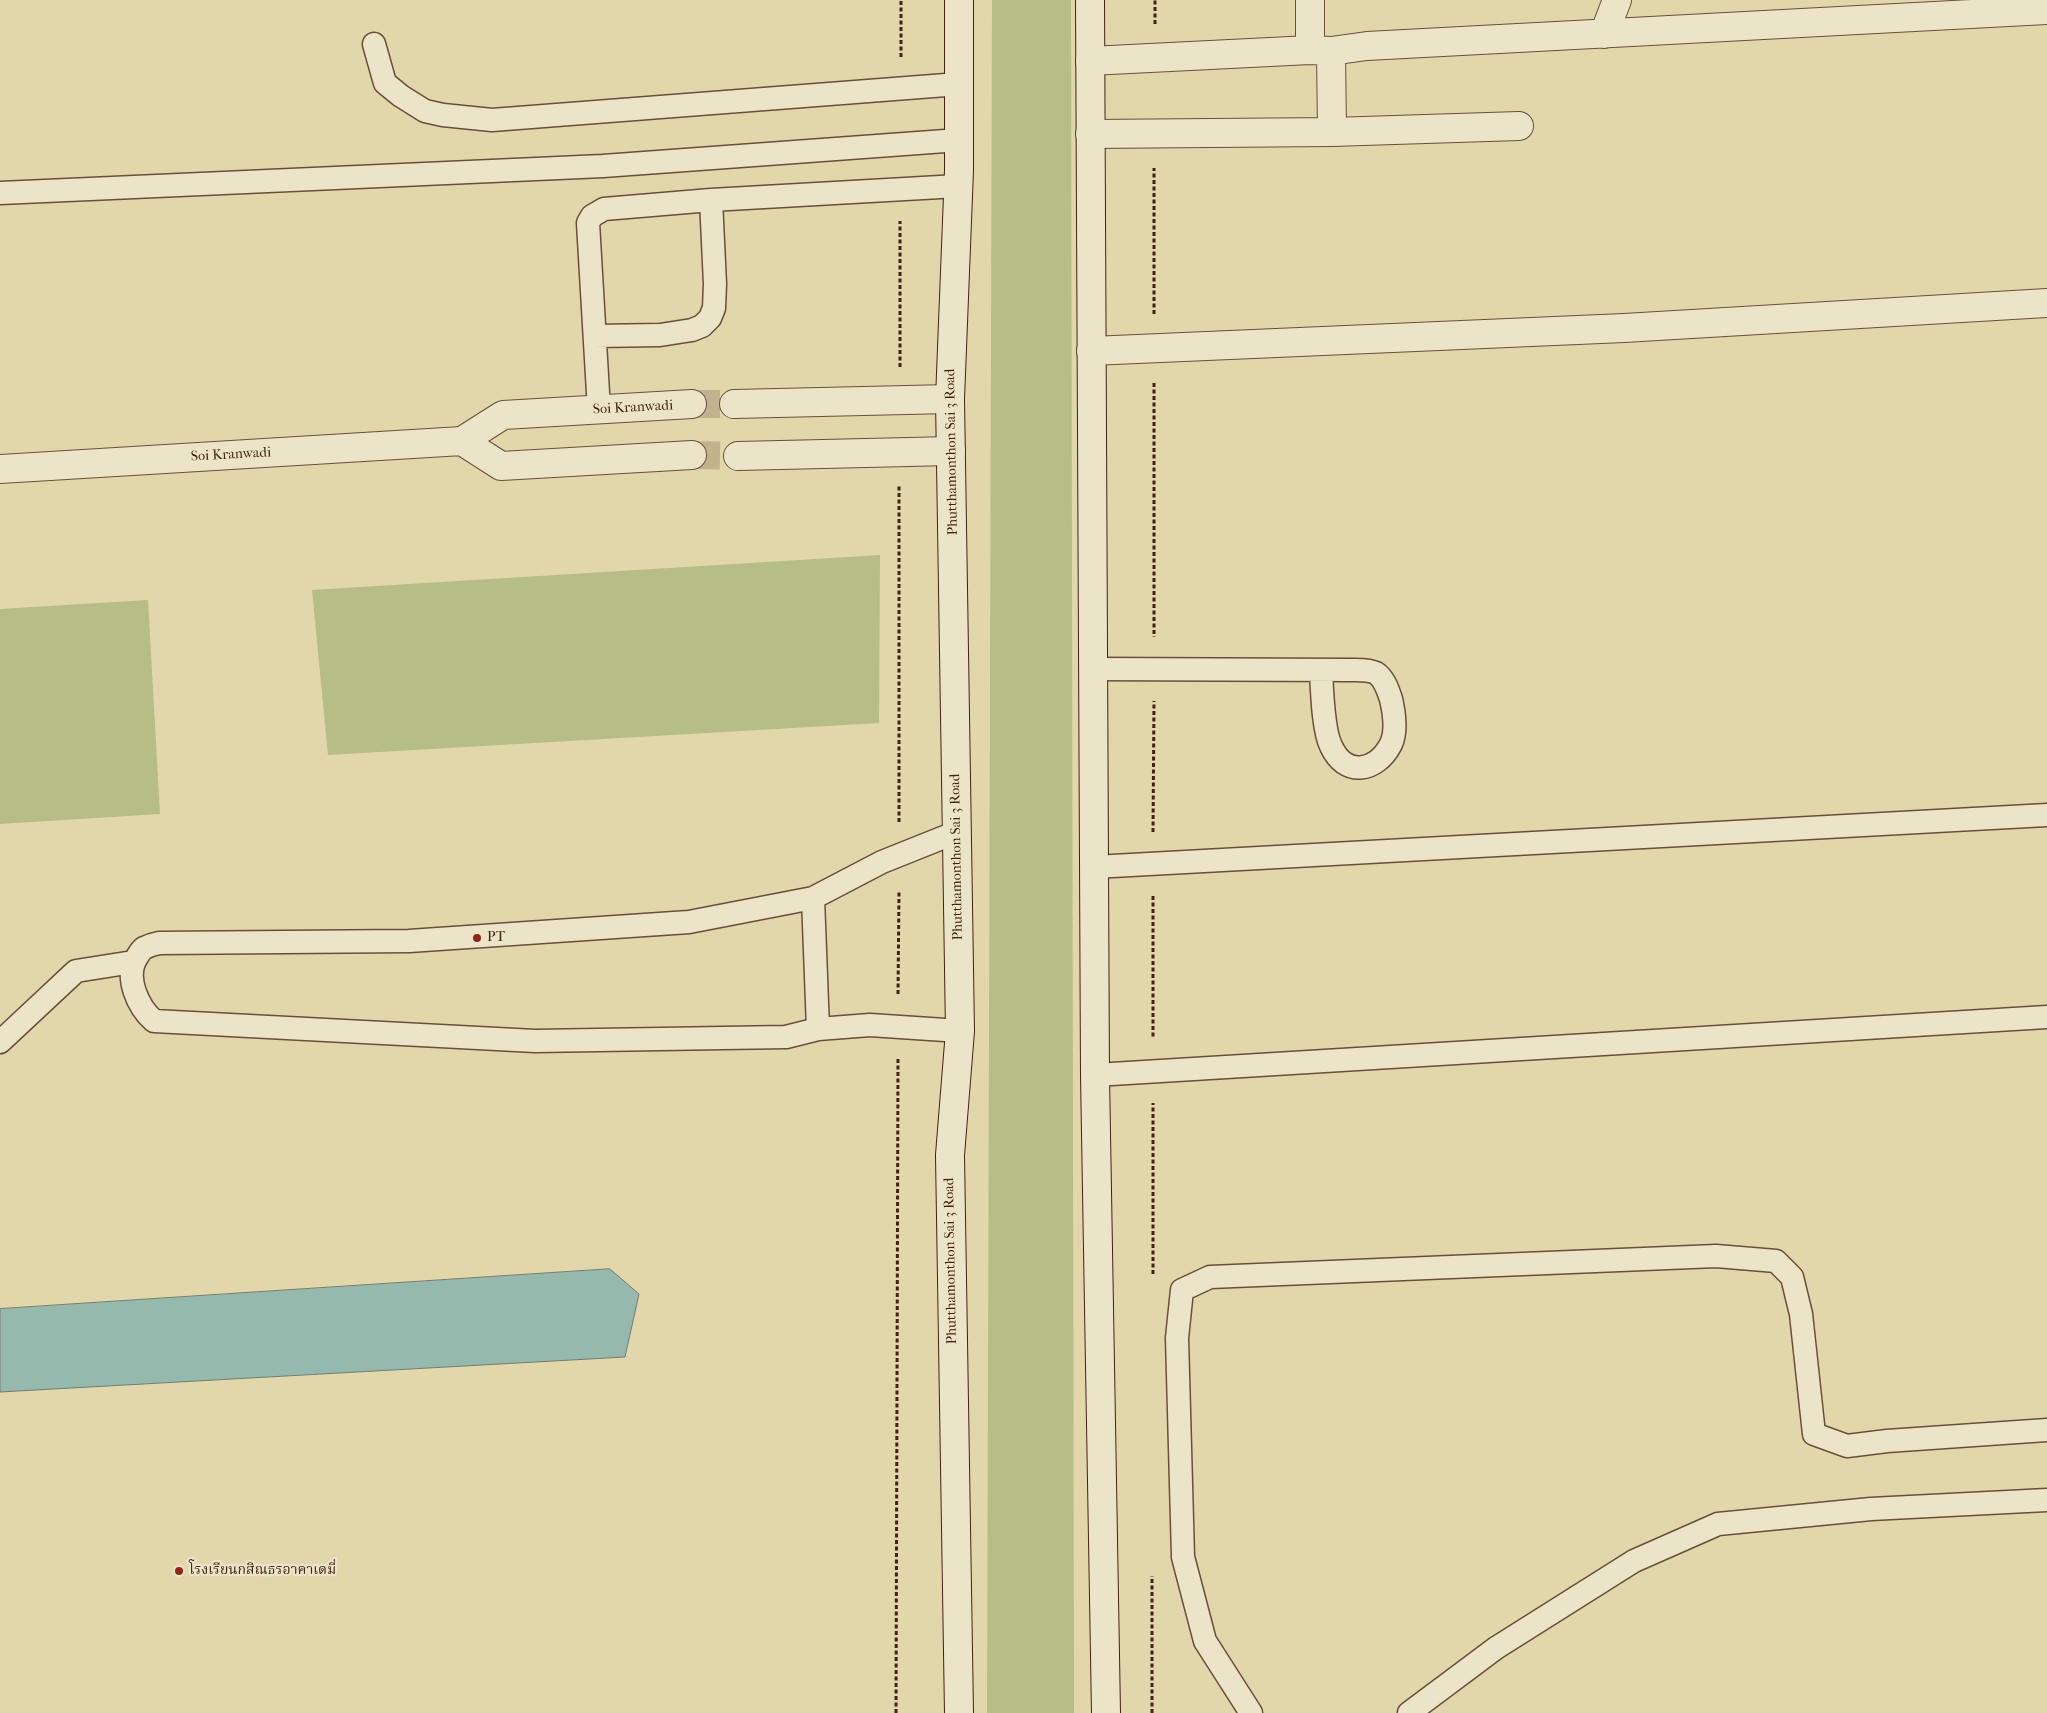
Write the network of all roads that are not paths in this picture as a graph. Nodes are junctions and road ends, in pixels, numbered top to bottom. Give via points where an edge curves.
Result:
1 (959, 0) edge
2 (1090, 0) edge
3 (1310, 0) edge
4 (1617, 0) edge
5 (2047, 10) edge
6 (1604, 34) junction
7 (374, 44) dead end
8 (1320, 50) junction
9 (1090, 61) junction
10 (958, 84) junction
11 (1519, 126) dead end
12 (1332, 132) junction
13 (1090, 134) junction
14 (958, 140) junction
15 (958, 186) junction
16 (0, 193) edge
17 (710, 200) junction
18 (2047, 303) edge
19 (595, 336) junction
20 (1091, 351) junction
21 (950, 399) junction
22 (692, 404) tunnel mouth
23 (734, 404) tunnel mouth
24 (599, 410) junction
25 (462, 441) junction
26 (952, 451) junction
27 (692, 455) tunnel mouth
28 (738, 456) tunnel mouth
29 (0, 469) edge
30 (1093, 669) junction
31 (1321, 671) junction
32 (2047, 815) edge
33 (957, 832) junction
34 (1094, 867) junction
35 (813, 898) junction
36 (134, 962) junction
37 (2047, 1017) edge
38 (818, 1029) junction
39 (960, 1031) junction
40 (0, 1042) edge
41 (1095, 1075) junction
42 (2047, 1430) edge
43 (2047, 1500) edge
44 (959, 1713) edge
45 (1106, 1713) edge
46 (1251, 1713) edge
47 (1409, 1713) edge

1 - 10 street, Phutthamonthon Sai 3 Road
2 - 9 street
3 - 8 street
4 - 6 street
5 - 6 street
6 - 8 street
7 - 10 lane via 385,83 401,96 425,111 492,120
8 - 9 street
8 - 12 street
9 - 13 street
10 - 14 street, Phutthamonthon Sai 3 Road
11 - 12 street
12 - 13 street
13 - 20 street
14 - 15 street, Phutthamonthon Sai 3 Road
14 - 16 lane via 602,166
15 - 17 lane
15 - 21 street, Phutthamonthon Sai 3 Road
17 - 19 lane via 715,284 714,308 710,318 692,330 660,335
17 - 19 lane via 604,209 592,216 588,223
18 - 20 street via 1614,328
19 - 24 lane
20 - 30 street
21 - 23 street
21 - 26 street, Phutthamonthon Sai 3 Road
22 - 24 street, Soi Kranwadi
24 - 25 street, Soi Kranwadi via 503,415
25 - 27 street via 501,466
25 - 29 street, Soi Kranwadi
26 - 28 street
26 - 33 street, Phutthamonthon Sai 3 Road
30 - 31 lane
30 - 34 street
31 - 31 lane via 1367,671 1376,673 1385,684 1394,711 1394,726 1392,742 1376,761 1356,769 1348,767 1330,745
32 - 34 lane
33 - 35 lane via 882,862
33 - 39 street, Phutthamonthon Sai 3 Road
34 - 41 street
35 - 36 lane via 689,922 660,924 408,941 159,943 142,949
35 - 38 lane
36 - 38 lane via 131,973 138,1001 154,1021 535,1041 786,1037
36 - 40 lane via 76,971
37 - 41 lane
38 - 39 lane via 870,1025
39 - 44 street, Phutthamonthon Sai 3 Road via 950,1155
41 - 45 street
42 - 46 lane via 1847,1446 1814,1434 1801,1314 1792,1277 1776,1261 1716,1256 1210,1277 1182,1290 1177,1338 1183,1557 1205,1641
43 - 47 lane via 1871,1509 1718,1524 1634,1561 1496,1648

